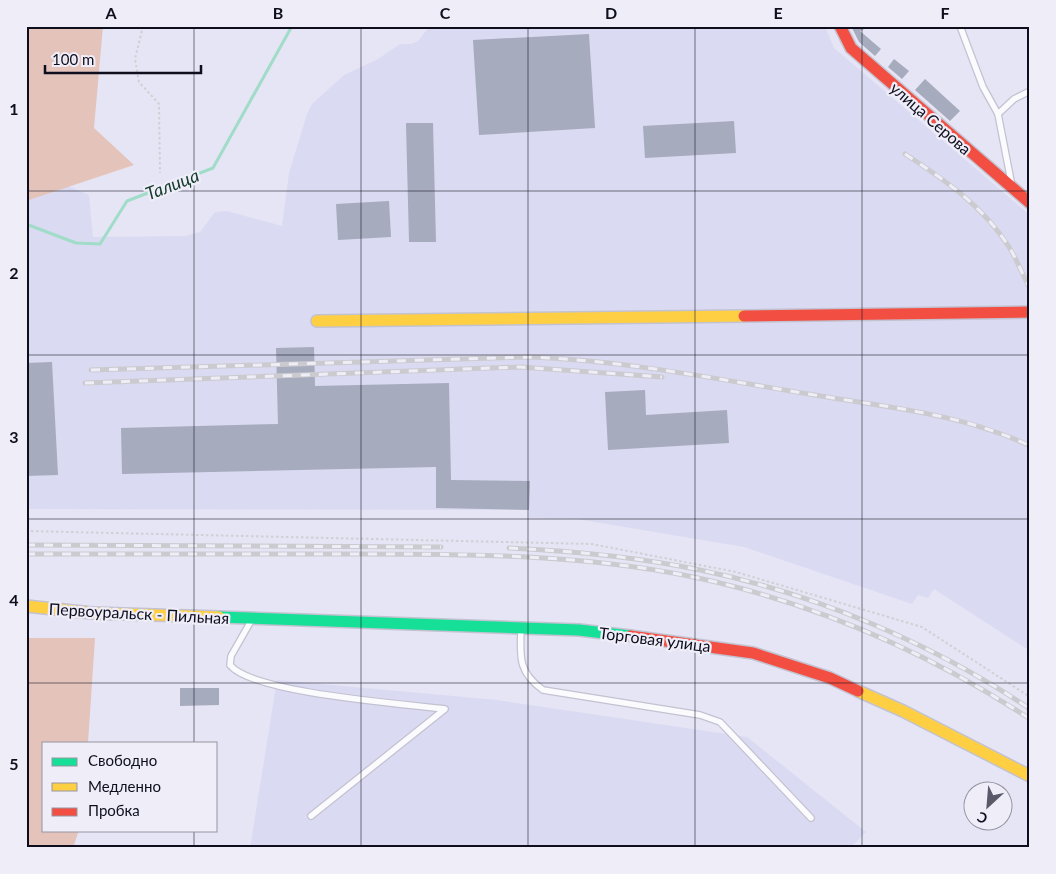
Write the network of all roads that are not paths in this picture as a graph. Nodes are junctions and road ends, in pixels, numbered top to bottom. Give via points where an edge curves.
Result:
1 (840, 26) edge
2 (960, 26) edge
3 (1030, 91) edge
4 (998, 114) junction
5 (1013, 190) junction
6 (1030, 203) edge
7 (1030, 312) edge
8 (317, 320) dead end
9 (26, 606) edge
10 (252, 619) junction
11 (521, 627) junction
12 (1030, 776) edge
13 (311, 816) dead end
14 (811, 818) dead end

1 - 5 street, улица Серова via 851,48
2 - 4 lane via 983,87
3 - 4 lane via 1014,99
4 - 5 lane
5 - 6 street, улица Серова
7 - 8 street
9 - 10 street, Первоуральск - Пильная via 92,613
10 - 11 street, Торговая улица
10 - 13 lane via 231,656 230,665 248,678 290,689 445,709
11 - 12 street, Торговая улица via 622,634 753,653 804,668 863,693
11 - 14 lane via 523,667 544,690 700,715 720,722

